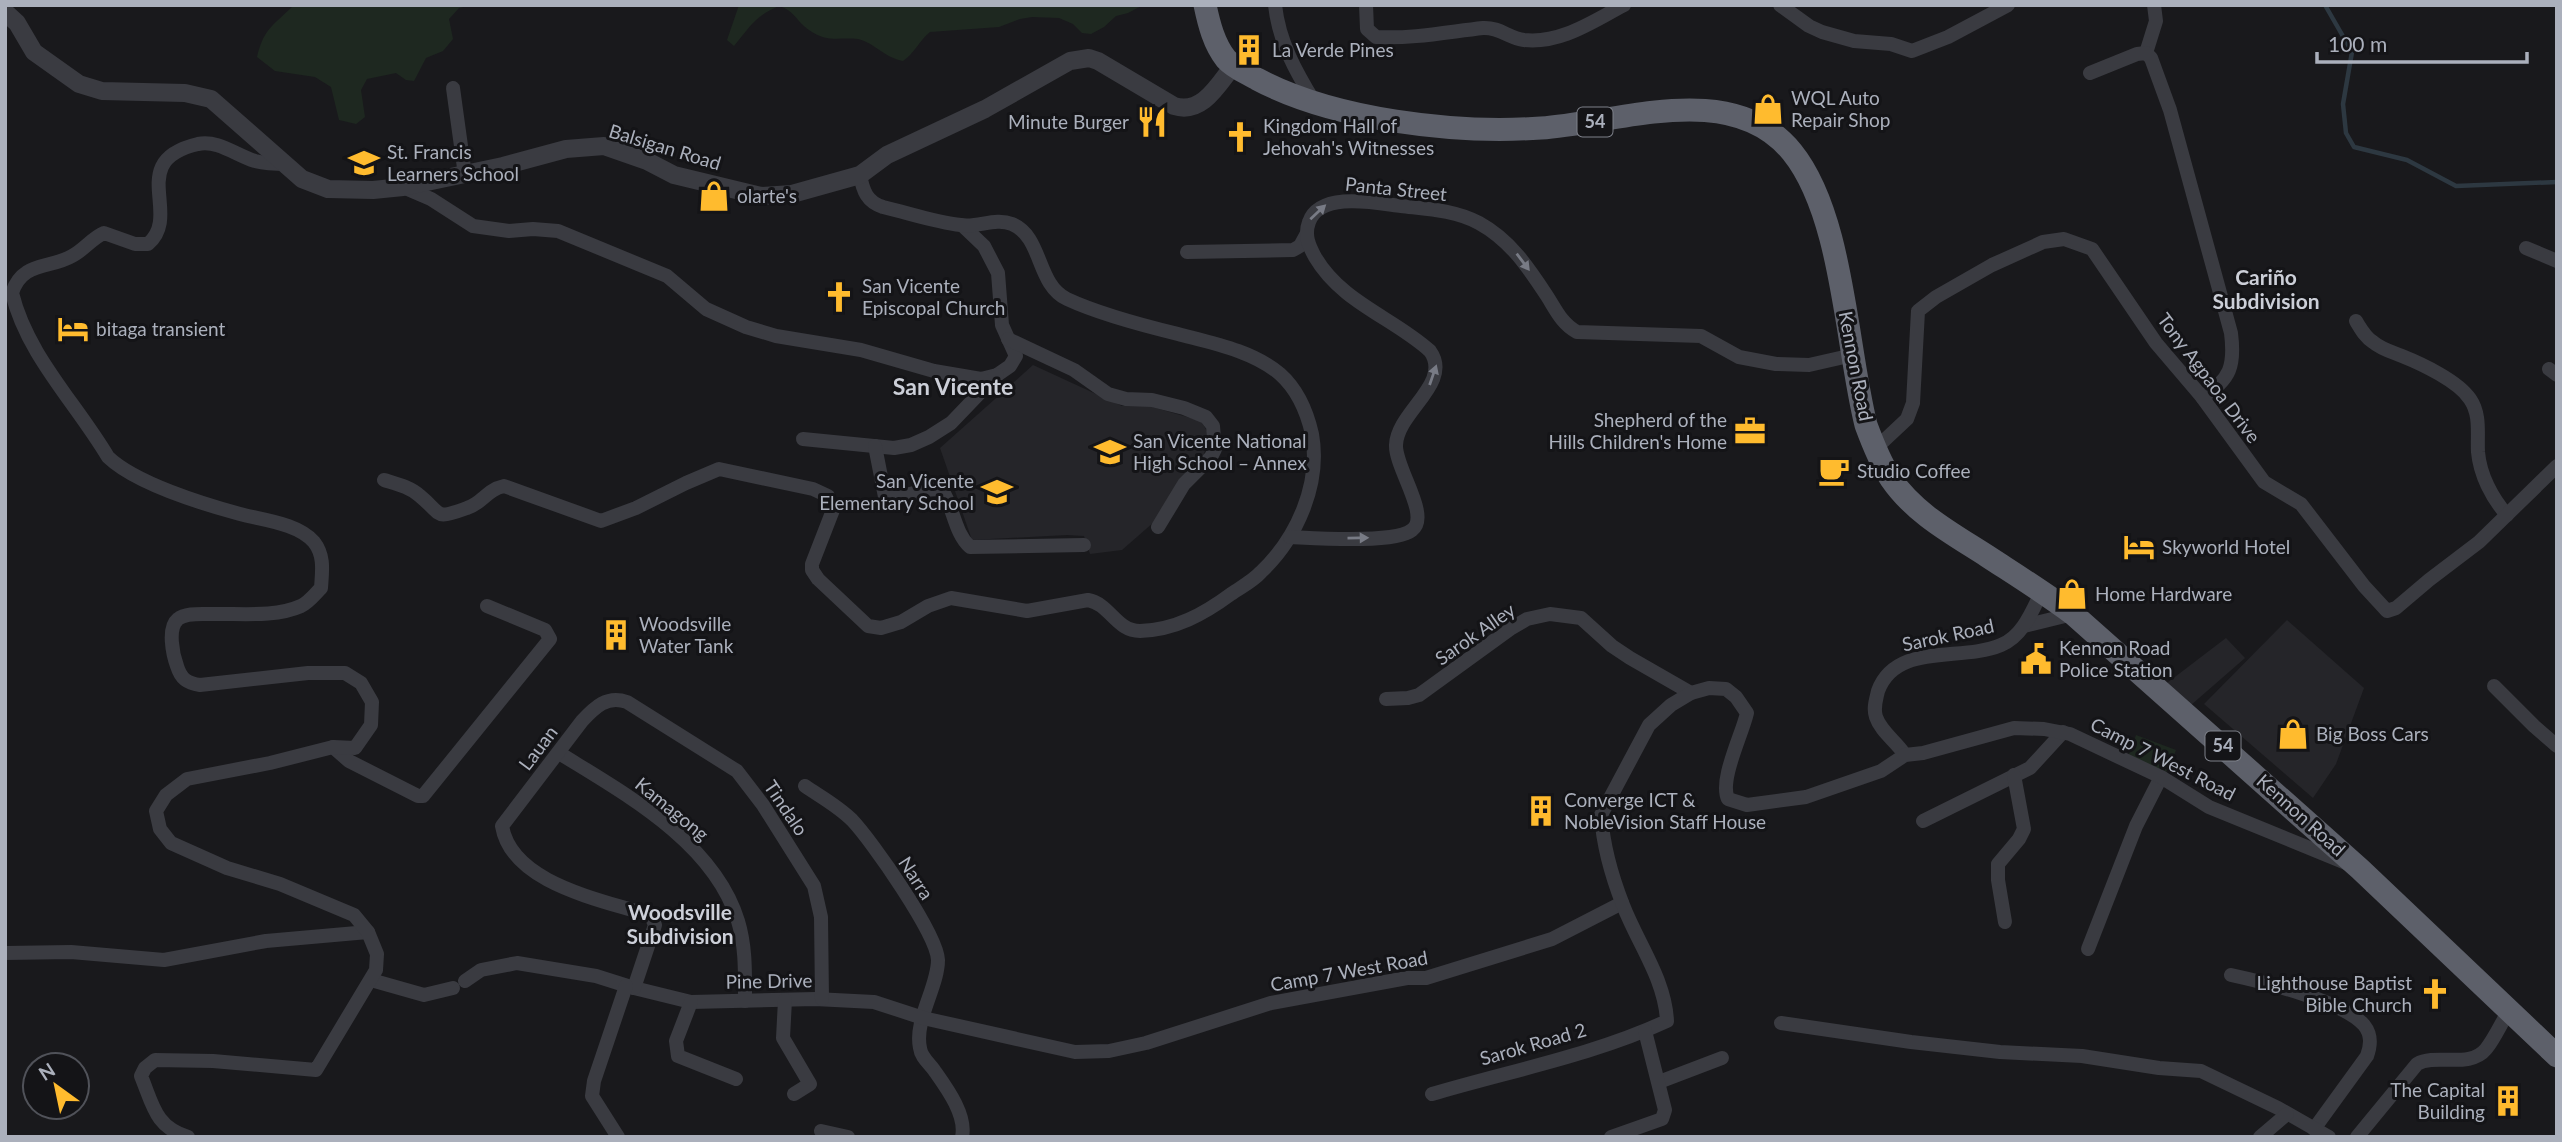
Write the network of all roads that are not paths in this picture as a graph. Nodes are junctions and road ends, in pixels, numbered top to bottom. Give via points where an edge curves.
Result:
1 (1205, 5) edge
2 (1275, 5) edge
3 (1366, 5) edge
4 (1624, 5) edge
5 (1780, 5) edge
6 (2008, 5) edge
7 (2154, 5) edge
8 (5, 12) edge
9 (2146, 53) junction
10 (1233, 66) junction
11 (2090, 73) dead end
12 (453, 88) dead end
13 (1315, 104) junction
14 (287, 164) junction
15 (465, 175) junction
16 (860, 175) junction
17 (403, 187) junction
18 (963, 226) junction
19 (1306, 235) junction
20 (2526, 248) dead end
21 (1187, 252) dead end
22 (2557, 261) edge
23 (10, 286) edge
24 (2356, 321) dead end
25 (1008, 339) junction
26 (1853, 355) junction
27 (997, 375) junction
28 (2202, 397) junction
29 (803, 439) dead end
30 (875, 446) junction
31 (1875, 449) junction
32 (2557, 466) edge
33 (384, 480) dead end
34 (2507, 515) junction
35 (1158, 527) dead end
36 (1290, 537) junction
37 (1084, 545) dead end
38 (2042, 591) junction
39 (487, 606) dead end
40 (2073, 614) junction
41 (2024, 626) junction
42 (2494, 686) dead end
43 (1691, 693) junction
44 (620, 699) joint
45 (1386, 699) dead end
46 (2063, 732) junction
47 (2557, 746) edge
48 (333, 747) junction
49 (559, 753) junction
50 (1905, 755) junction
51 (2014, 775) junction
52 (2161, 777) junction
53 (805, 786) dead end
54 (1923, 821) dead end
55 (2360, 869) junction
56 (1622, 903) junction
57 (2005, 922) dead end
58 (368, 932) junction
59 (2088, 949) dead end
60 (5, 953) edge
61 (2231, 975) dead end
62 (371, 980) junction
63 (630, 987) junction
64 (822, 999) junction
65 (745, 1000) junction
66 (785, 1000) junction
67 (691, 1002) junction
68 (2509, 1011) junction
69 (923, 1018) junction
70 (1781, 1023) dead end
71 (1645, 1031) junction
72 (1075, 1052) joint
73 (2557, 1056) edge
74 (1723, 1058) dead end
75 (736, 1079) dead end
76 (1658, 1082) junction
77 (794, 1094) dead end
78 (1432, 1094) dead end
79 (2287, 1114) junction
80 (2314, 1129) junction
81 (821, 1131) dead end
82 (188, 1137) edge
83 (618, 1137) edge
84 (848, 1137) edge
85 (962, 1137) edge
86 (1611, 1137) edge
87 (2260, 1137) edge
88 (2329, 1137) edge
89 (2357, 1137) edge

1 - 10 highway via 1220,49
2 - 13 street via 1280,36
3 - 4 street via 1367,29 1376,37 1435,36 1490,28 1524,40 1574,32
5 - 6 street via 1822,32 1912,51
7 - 9 street via 2156,21
8 - 14 street, Balsigan Road via 34,52 79,84 211,99
9 - 11 street
9 - 28 street via 2170,110 2231,333 2229,373 2217,389
10 - 13 highway, Kennon Road / 54
10 - 16 street, Balsigan Road via 1205,99 1185,109 1098,61 1070,61 985,109 894,150
12 - 15 street
13 - 26 highway, Kennon Road / 54 via 1408,122 1490,129 1540,128 1666,111 1711,111 1756,123 1791,150 1815,187 1836,263
14 - 17 street, Balsigan Road via 302,179 328,189
14 - 23 street via 253,160 211,143 185,148 168,159 159,173 160,223 155,239 135,244 104,233 72,257 42,265
15 - 16 street, Balsigan Road via 566,149 604,146 674,175 761,196 792,194
15 - 17 street, Balsigan Road
16 - 18 street via 863,190 874,204
17 - 27 street via 473,226 558,231 667,276 706,309 746,327 861,350 934,371 981,379
18 - 25 street via 984,246 998,272 1002,325
18 - 36 street via 1004,221 1016,225 1030,240 1047,279 1065,298 1239,352 1280,374 1296,392 1309,421 1315,467 1308,498
19 - 21 street via 1293,250
19 -> 26 street, Panta Street via 1311,216 1338,202 1442,211 1477,222 1503,239 1565,324 1577,332 1701,336 1739,357 1776,364 1809,365
36 -> 19 street via 1386,537 1405,535 1415,528 1417,505 1396,446 1401,428 1433,381 1437,365 1424,346 1359,303 1334,280 1315,257
20 - 22 street
23 - 48 street via 31,343 116,464 194,500 274,522 313,541 323,560 321,588 302,606 272,612 188,615 175,623 172,639 178,672 193,684 308,673 345,673 361,683 372,702 371,725 355,747
24 - 34 street via 2378,346 2419,364 2472,402 2482,469 2497,504
25 - 27 street via 1016,356
25 - 35 street via 1074,370 1108,394 1152,400 1206,417 1213,426 1215,449 1184,484
26 - 31 highway, Kennon Road / 54 via 1860,401
27 - 30 street via 951,424 929,437 894,448
28 - 31 street, Tony Agpaoa Drive via 2156,343 2092,249 2055,239 1992,265 1918,311 1913,403 1907,419
28 - 34 street, Tony Agpaoa Drive via 2264,482 2301,504 2387,611 2480,542
29 - 30 street
30 - 37 street via 885,497 942,490 970,547
31 - 38 highway, Kennon Road / 54 via 1891,478 1921,511
32 - 34 street, Tony Agpaoa Drive
33 - 36 street via 420,495 436,513 449,515 472,507 491,489 504,486 601,521 719,469 813,489 828,496 833,510 813,570 868,626 881,628 951,598 1027,611 1088,600 1108,610 1126,628 1139,631 1177,625 1205,613 1261,573
38 - 40 highway, Kennon Road / 54
38 - 41 street, Sarok Road
39 - 48 street via 545,630 550,639 423,796 349,761
40 - 41 street, Sarok Road
40 - 55 highway, Kennon Road / 54
41 - 50 street, Sarok Road via 2002,645 1900,663 1887,673 1875,702 1876,717
42 - 47 street
43 - 45 street, Sarok Alley via 1612,646 1581,618 1550,614 1510,629 1419,695
43 - 50 street, Camp 7 West Road via 1726,690 1747,713 1725,785 1728,799 1747,806 1833,789 1881,771
43 - 56 street, Camp 7 West Road via 1649,725 1601,815
44 - 49 street, Lauan via 610,699 593,710
44 - 64 street, Tindalo via 737,771 763,805 814,886 821,917
46 - 50 street, Camp 7 West Road via 2014,728
46 - 51 street via 2031,768
46 - 52 street, Camp 7 West Road
48 - 58 street via 187,779 166,795 156,811 160,829 171,843 348,912
49 - 63 street, Lauan via 502,826 504,836 523,861 565,889 651,916 655,925
49 - 65 street, Kamagong via 632,799 698,853 726,890 745,953
51 - 54 street
51 - 57 street via 2024,829 1998,864
52 - 55 street, Camp 7 West Road via 2210,807
52 - 59 street
53 - 69 street, Narra via 852,821 934,942 938,960
55 - 68 highway, Kennon Road / 54
56 - 71 street, Camp 7 West Road via 1666,1003 1667,1021
56 - 72 street, Camp 7 West Road via 1552,939 1426,978 1271,1003 1146,1043
58 - 60 street via 266,941 164,960 71,952
58 - 62 street via 377,954
61 - 80 street via 2329,1006 2357,1019 2367,1030 2371,1046 2367,1056
62 - 63 street, Pine Drive via 424,995 459,985 481,970 517,962
62 - 82 street via 316,1070 213,1061 149,1063 141,1076 158,1118
63 - 67 street, Pine Drive
63 - 83 street via 592,1096
64 - 66 street, Pine Drive
64 - 69 street, Pine Drive via 874,1002
65 - 66 street, Pine Drive
65 - 67 street, Pine Drive
66 - 77 street via 783,1038 810,1084
67 - 75 street via 676,1041 678,1056
68 - 73 highway, Kennon Road / 54
68 - 89 street via 2485,1050 2476,1056 2426,1059 2417,1064
69 - 72 street, Pine Drive
69 - 85 street, Narra via 919,1046 956,1108 963,1123
70 - 79 street via 1911,1042 2201,1071
71 - 76 street
71 - 78 street, Sarok Road 2
74 - 76 street
76 - 86 street via 1665,1110 1662,1119
79 - 80 street
79 - 87 street
80 - 88 street
81 - 84 street

